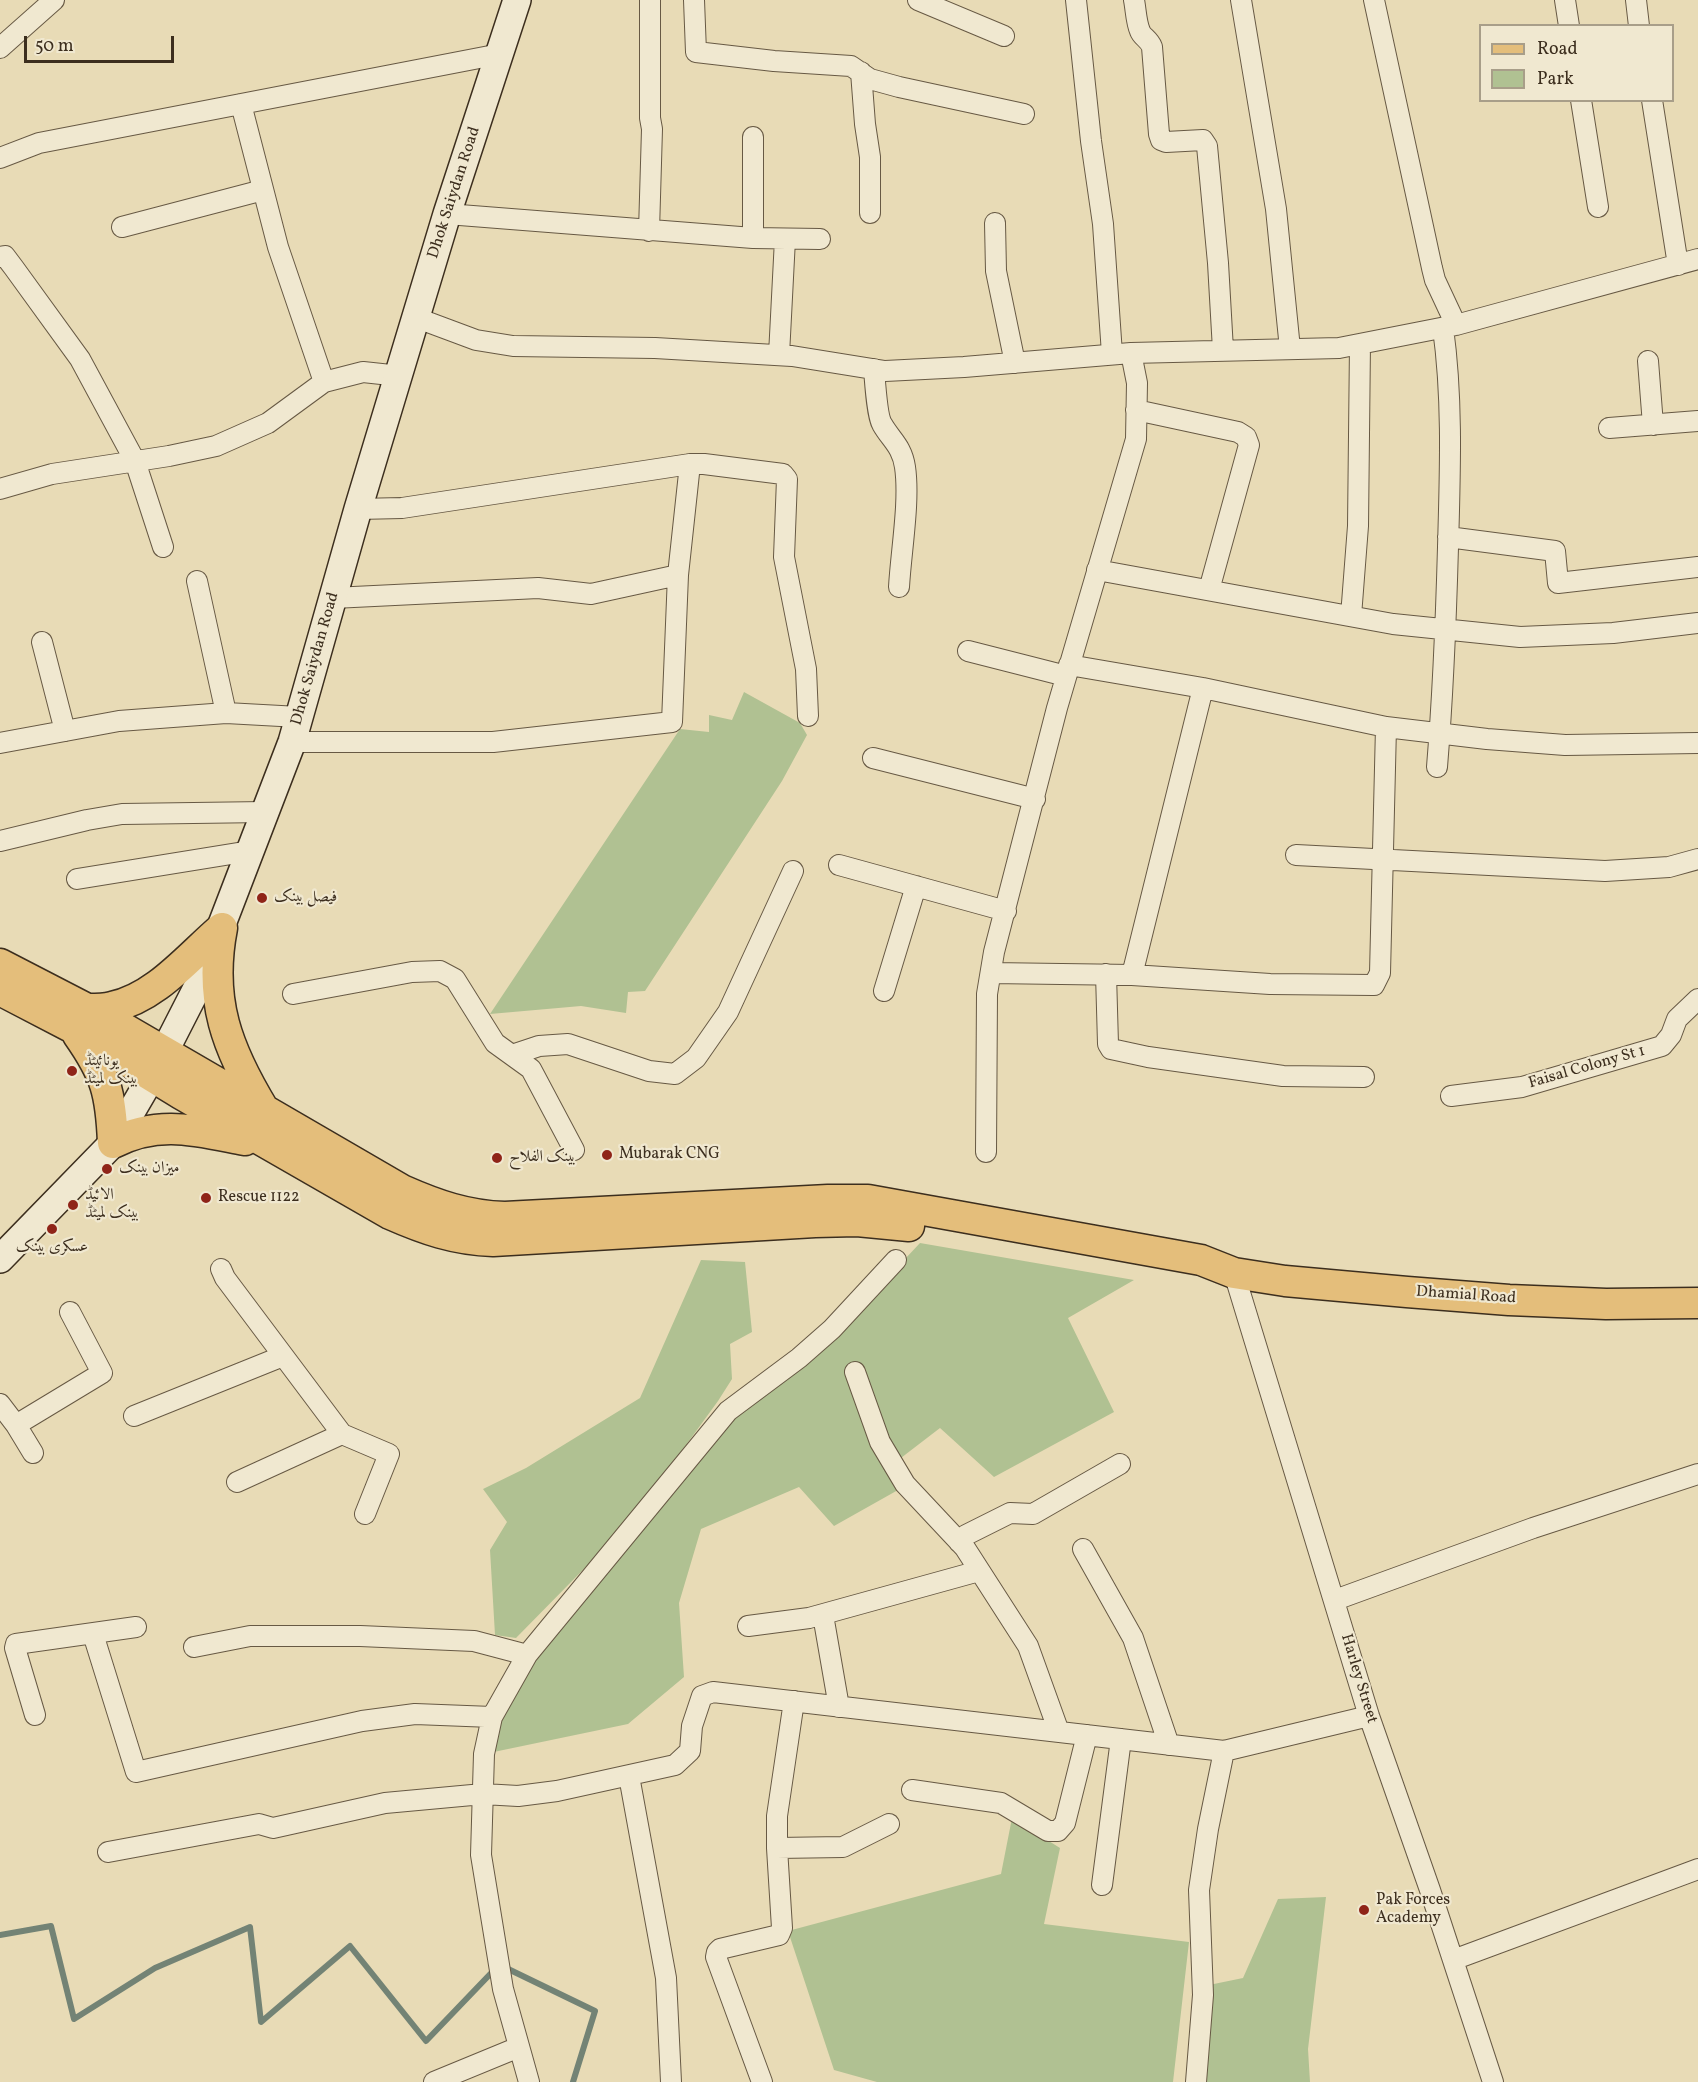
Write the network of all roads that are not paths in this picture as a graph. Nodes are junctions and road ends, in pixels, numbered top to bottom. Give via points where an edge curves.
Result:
1 (54, 0) edge
2 (517, 0) edge
3 (650, 0) edge
4 (694, 0) edge
5 (918, 0) edge
6 (1076, 0) edge
7 (1134, 0) edge
8 (1241, 0) edge
9 (1374, 0) edge
10 (1565, 0) edge
11 (1636, 0) edge
12 (1569, 24) edge
13 (1639, 24) edge
14 (1005, 36) dead end
15 (0, 48) edge
16 (500, 54) junction
17 (861, 72) junction
18 (1581, 102) edge
19 (1652, 102) edge
20 (241, 104) junction
21 (1024, 114) dead end
22 (753, 137) dead end
23 (0, 158) edge
24 (263, 190) junction
25 (1598, 207) dead end
26 (870, 213) dead end
27 (447, 214) junction
28 (996, 223) dead end
29 (122, 227) dead end
30 (650, 231) junction
31 (753, 238) junction
32 (785, 239) junction
33 (820, 239) dead end
34 (0, 257) edge
35 (1698, 259) edge
36 (1678, 265) junction
37 (417, 318) junction
38 (1450, 326) junction
39 (1360, 344) junction
40 (1290, 349) junction
41 (1223, 350) junction
42 (1122, 354) junction
43 (779, 355) junction
44 (1648, 361) dead end
45 (1015, 363) junction
46 (874, 369) junction
47 (400, 376) junction
48 (324, 382) junction
49 (1136, 410) junction
50 (1698, 421) edge
51 (1653, 425) junction
52 (1609, 428) dead end
53 (135, 461) junction
54 (690, 464) junction
55 (0, 489) edge
56 (358, 509) junction
57 (1448, 537) junction
58 (163, 547) dead end
59 (1698, 567) edge
60 (1097, 570) junction
61 (678, 575) junction
62 (197, 581) dead end
63 (899, 587) dead end
64 (1209, 590) junction
65 (333, 598) junction
66 (1351, 616) junction
67 (1698, 623) edge
68 (1445, 629) junction
69 (42, 642) dead end
70 (968, 651) dead end
71 (1068, 670) junction
72 (1203, 688) junction
73 (226, 712) junction
74 (808, 716) dead end
75 (1386, 727) junction
76 (296, 730) junction
77 (65, 731) junction
78 (1440, 733) junction
79 (0, 743) edge
80 (1698, 743) edge
81 (873, 758) dead end
82 (1437, 767) dead end
83 (1035, 799) junction
84 (265, 812) junction
85 (0, 842) edge
86 (250, 851) junction
87 (1296, 855) dead end
88 (1383, 859) junction
89 (1698, 859) edge
90 (839, 866) dead end
91 (793, 871) dead end
92 (77, 879) dead end
93 (916, 886) junction
94 (1006, 910) junction
95 (222, 928) junction
96 (0, 964) edge
97 (991, 973) junction
98 (1106, 974) junction
99 (1132, 975) junction
100 (0, 990) edge
101 (884, 991) dead end
102 (293, 994) dead end
103 (1698, 999) edge
104 (82, 1019) junction
105 (512, 1055) junction
106 (158, 1064) junction
107 (1364, 1077) dead end
108 (1451, 1096) dead end
109 (264, 1111) junction
110 (113, 1143) junction
111 (269, 1144) junction
112 (573, 1150) dead end
113 (986, 1152) dead end
114 (609, 1223) junction
115 (0, 1259) edge
116 (896, 1260) dead end
117 (221, 1269) dead end
118 (1234, 1273) junction
119 (1698, 1303) edge
120 (70, 1312) dead end
121 (283, 1356) junction
122 (855, 1372) dead end
123 (0, 1404) edge
124 (134, 1416) dead end
125 (16, 1425) junction
126 (342, 1434) junction
127 (33, 1453) dead end
128 (1120, 1464) dead end
129 (1698, 1474) edge
130 (237, 1482) dead end
131 (365, 1514) dead end
132 (959, 1542) junction
133 (1083, 1549) dead end
134 (979, 1571) junction
135 (1335, 1600) junction
136 (822, 1615) junction
137 (748, 1626) dead end
138 (136, 1627) dead end
139 (93, 1634) junction
140 (194, 1647) dead end
141 (527, 1655) junction
142 (794, 1701) junction
143 (839, 1707) junction
144 (35, 1716) dead end
145 (1369, 1716) junction
146 (492, 1717) junction
147 (1059, 1732) junction
148 (1087, 1735) junction
149 (1121, 1739) junction
150 (1169, 1745) junction
151 (1224, 1751) junction
152 (629, 1776) junction
153 (912, 1790) dead end
154 (483, 1794) junction
155 (889, 1824) dead end
156 (777, 1848) junction
157 (108, 1852) dead end
158 (1698, 1869) edge
159 (1102, 1886) dead end
160 (1453, 1960) junction
161 (519, 2047) junction
162 (434, 2082) edge
163 (529, 2082) edge
164 (671, 2082) edge
165 (762, 2082) edge
166 (1196, 2082) edge
167 (1493, 2082) edge

1 - 15 street
2 - 16 main road, Dhok Saiydan Road
3 - 30 street
4 - 17 street via 696,52 851,66
5 - 14 street
6 - 42 street via 1091,141
7 - 41 street via 1139,29 1152,46 1161,140 1197,139 1207,146
8 - 40 street via 1276,209
9 - 38 street via 1433,274
10 - 12 street
11 - 13 street
16 - 20 street
16 - 27 main road, Dhok Saiydan Road
17 - 21 street via 870,79 899,87
17 - 26 street via 870,157
18 - 25 street
19 - 36 street
20 - 23 street via 39,143
20 - 24 street
22 - 31 street
24 - 29 street
24 - 48 street
27 - 30 street
27 - 37 main road, Dhok Saiydan Road
28 - 45 street via 996,271
30 - 31 street
31 - 32 street
32 - 33 street
32 - 43 street
34 - 53 street via 5,256 80,359
35 - 36 street
36 - 38 street
37 - 43 street via 476,340 513,346
37 - 47 main road, Dhok Saiydan Road
38 - 39 street
38 - 57 street
39 - 40 street
39 - 66 street via 1358,526
40 - 41 street
41 - 42 street
42 - 45 street
42 - 49 street via 1137,383
43 - 46 street
44 - 51 street
45 - 46 street
46 - 63 street via 880,422 901,452 905,468
47 - 48 street via 363,372
47 - 56 main road, Dhok Saiydan Road
48 - 53 street via 268,423 216,446
49 - 60 street via 1136,439
49 - 64 street via 1246,437 1249,445
50 - 51 street
51 - 52 street
53 - 55 street via 52,474
53 - 58 street
54 - 56 street via 402,508
54 - 61 street
54 - 74 street via 783,474 787,479 784,557 806,669
56 - 65 main road, Dhok Saiydan Road
57 - 59 street via 1555,550 1558,583
57 - 68 street
60 - 64 street
60 - 71 street
61 - 65 street via 591,594 538,588
61 - 76 street via 672,722 492,742
62 - 73 street
64 - 66 street
65 - 76 main road, Dhok Saiydan Road
66 - 68 street
67 - 68 street via 1613,633 1520,637
68 - 78 street
69 - 77 street
70 - 71 street
71 - 72 street
71 - 83 street
72 - 75 street
72 - 99 street
73 - 76 street
73 - 77 street via 119,721
75 - 78 street
75 - 88 street
76 - 84 main road, Dhok Saiydan Road
77 - 79 street
78 - 80 street via 1565,745
78 - 82 street
81 - 83 street
83 - 94 street
84 - 85 street via 122,814
84 - 86 main road, Dhok Saiydan Road
86 - 92 street
86 - 95 main road, Dhok Saiydan Road
87 - 88 street
88 - 89 street via 1605,872 1669,867
88 - 99 street via 1380,973 1374,985 1270,984
90 - 93 street
91 - 105 street via 728,1012 696,1058 675,1074 649,1071 568,1044 539,1046
93 - 94 street
93 - 101 street
94 - 97 street
95 - 104 main road via 147,992
95 - 106 main road, Dhok Saiydan Road via 199,984
95 - 109 main road via 218,993 227,1035
96 - 104 main road
97 - 98 street
97 - 113 street via 987,994
98 - 99 street
98 - 107 street via 1111,1049 1283,1076
100 - 104 main road
102 - 105 street via 412,972 440,971 455,979 495,1042
103 - 108 street, Faisal Colony St 1 via 1677,1019 1662,1046 1522,1087
104 - 106 main road
104 - 110 main road via 110,1103
105 - 112 street via 531,1069
106 - 109 main road
106 - 110 main road, Dhok Saiydan Road
106 - 111 main road
109 - 114 main road via 402,1190 437,1205 462,1213
110 - 111 main road via 143,1131 171,1128
110 - 115 main road, Dhok Saiydan Road
111 - 114 main road via 390,1214 451,1237 493,1241
114 - 118 main road, Dhamial Road via 828,1200 868,1200 1201,1260
116 - 141 street via 832,1329 728,1411
117 - 121 street
118 - 119 main road, Dhamial Road via 1509,1300
118 - 135 street, Harley Street
120 - 125 street via 102,1373
121 - 124 street
121 - 126 street
122 - 132 street via 880,1442 905,1484
123 - 125 street
125 - 127 street
126 - 130 street
126 - 131 street via 389,1454
128 - 132 street via 1033,1514 1010,1513
129 - 135 street via 1533,1528
132 - 134 street
133 - 150 street via 1133,1638
134 - 136 street
134 - 147 street via 1028,1646
135 - 145 street, Harley Street
136 - 137 street
136 - 143 street
138 - 139 street
139 - 144 street via 16,1644
139 - 146 street via 136,1772 362,1721 415,1714
140 - 141 street via 250,1636 360,1636 474,1641
141 - 146 street
142 - 143 street
142 - 152 street via 713,1692 702,1696 690,1751 675,1765
142 - 156 street via 777,1816
143 - 147 street
145 - 151 street
145 - 160 street, Harley Street
146 - 154 street via 484,1754
147 - 148 street
148 - 149 street
148 - 153 street via 1065,1823 1058,1831 1048,1831 1001,1803
149 - 150 street
149 - 159 street
150 - 151 street
151 - 166 street via 1199,1890 1203,1995
152 - 154 street via 518,1796
152 - 164 street via 666,1978
154 - 157 street via 385,1803 273,1828 259,1824
154 - 161 street via 480,1855 503,1989
155 - 156 street via 843,1847
156 - 165 street via 782,1928 779,1935 720,1949 716,1957
158 - 160 street
160 - 167 street, Harley Street
161 - 162 street
161 - 163 street

